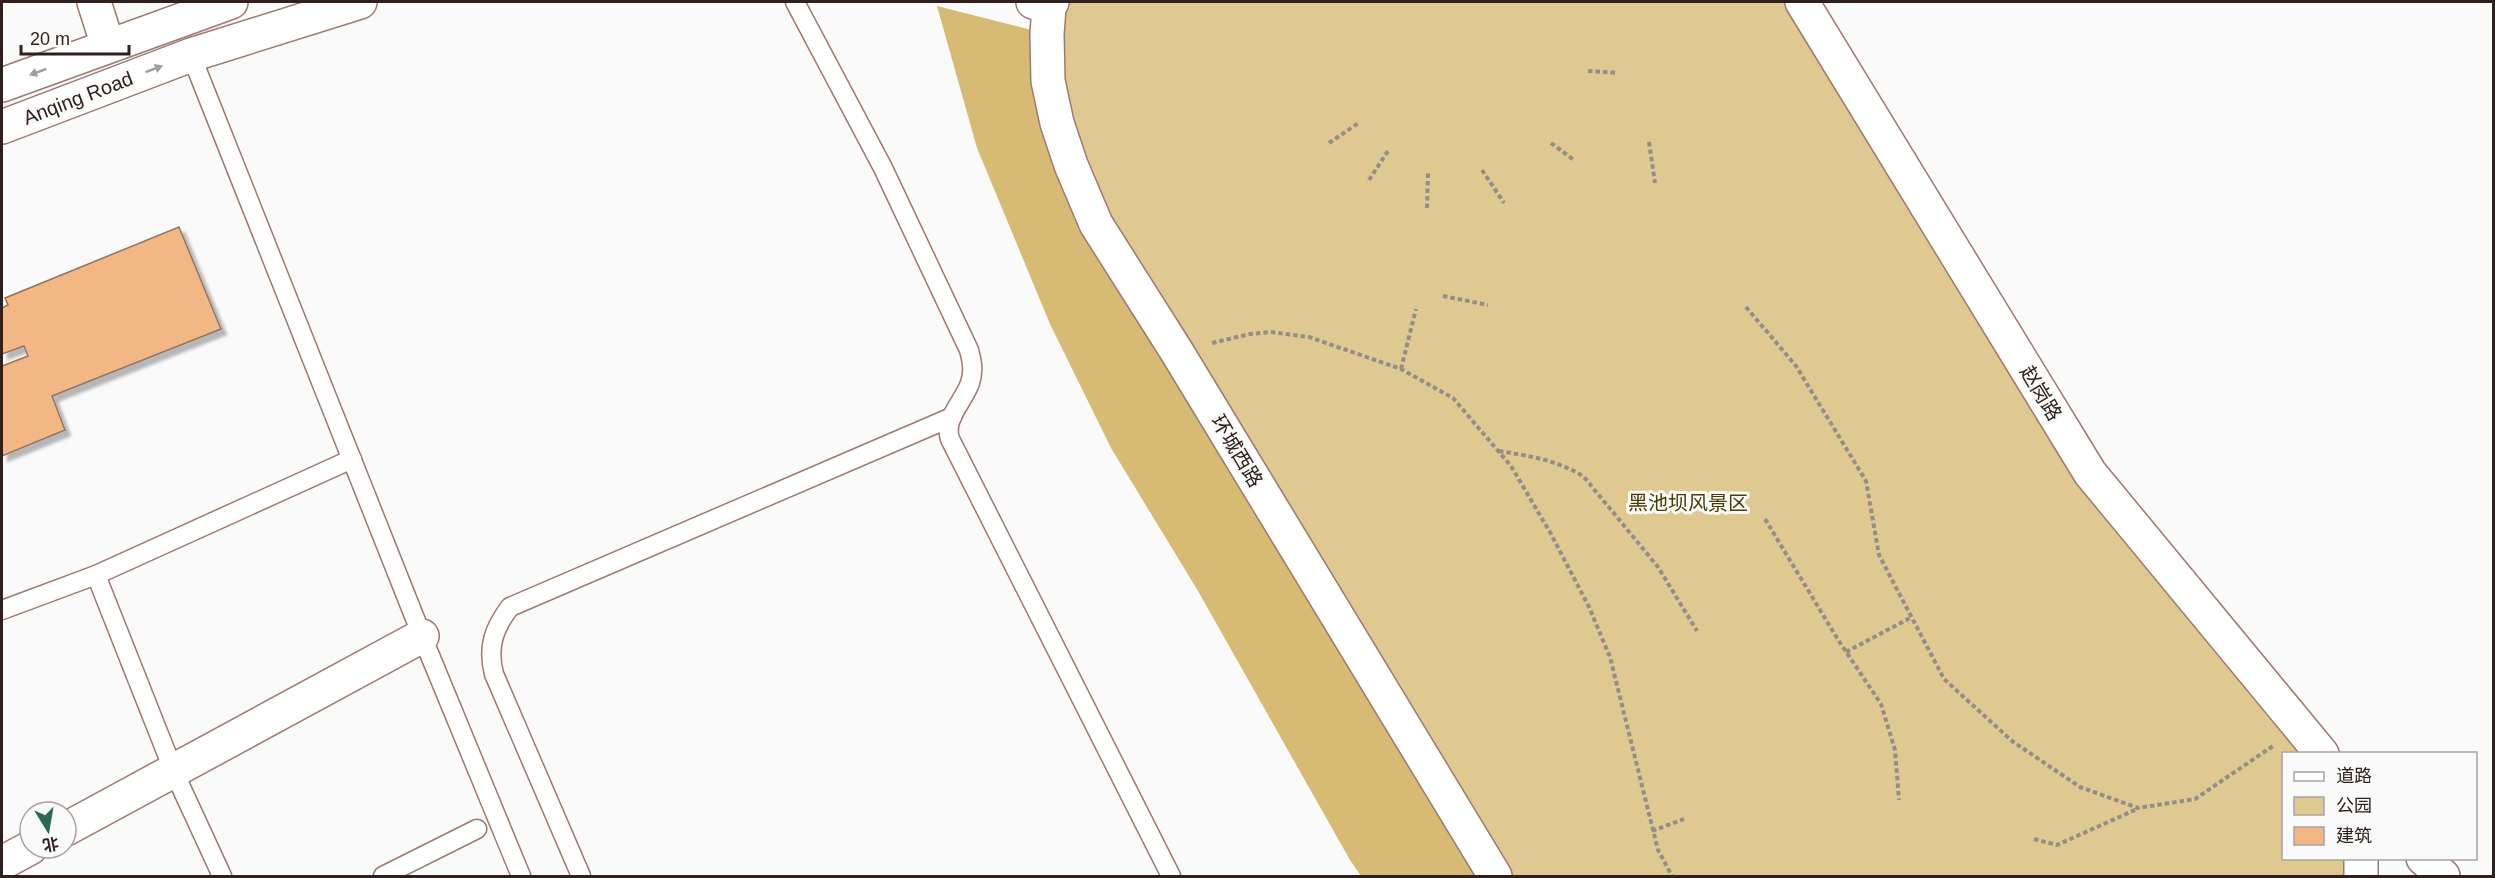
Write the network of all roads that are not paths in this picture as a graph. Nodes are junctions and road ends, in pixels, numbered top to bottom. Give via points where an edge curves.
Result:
1 (94, 2) edge
2 (231, 2) edge
3 (360, 2) edge
4 (795, 2) edge
5 (1802, 2) edge
6 (1045, 3) edge
7 (108, 46) junction
8 (191, 55) junction
9 (2, 85) edge
10 (2, 127) edge
11 (952, 417) junction
12 (352, 459) junction
13 (96, 576) junction
14 (2, 610) edge
15 (422, 636) junction
16 (2321, 752) edge
17 (174, 772) junction
18 (78, 823) edge
19 (477, 829) dead end
20 (18, 854) edge
21 (2361, 860) edge
22 (2425, 860) edge
23 (2, 863) edge
24 (222, 876) edge
25 (383, 876) edge
26 (521, 876) edge
27 (581, 876) edge
28 (1171, 876) edge
29 (1495, 876) edge
30 (2361, 876) edge
31 (2443, 876) edge

1 - 7 street
2 - 7 street, Anqing Road
3 - 8 street, Anqing Road
4 - 11 lane via 883,168 969,350 973,367 970,383
5 - 16 street, 赵岗路 via 2090,473
6 - 29 street, 环城西路 via 1048,81 1057,123 1096,224
7 -> 9 street, Anqing Road
10 -> 8 street, Anqing Road
8 - 12 lane
11 - 27 lane via 510,607 492,638 490,660
11 - 28 lane via 950,439
12 - 13 lane
12 - 15 lane
13 - 14 lane
13 - 17 lane
15 - 17 street
15 - 26 lane
17 - 18 street
17 - 24 lane
19 - 25 lane
20 - 23 street
21 - 30 street
22 - 31 street

